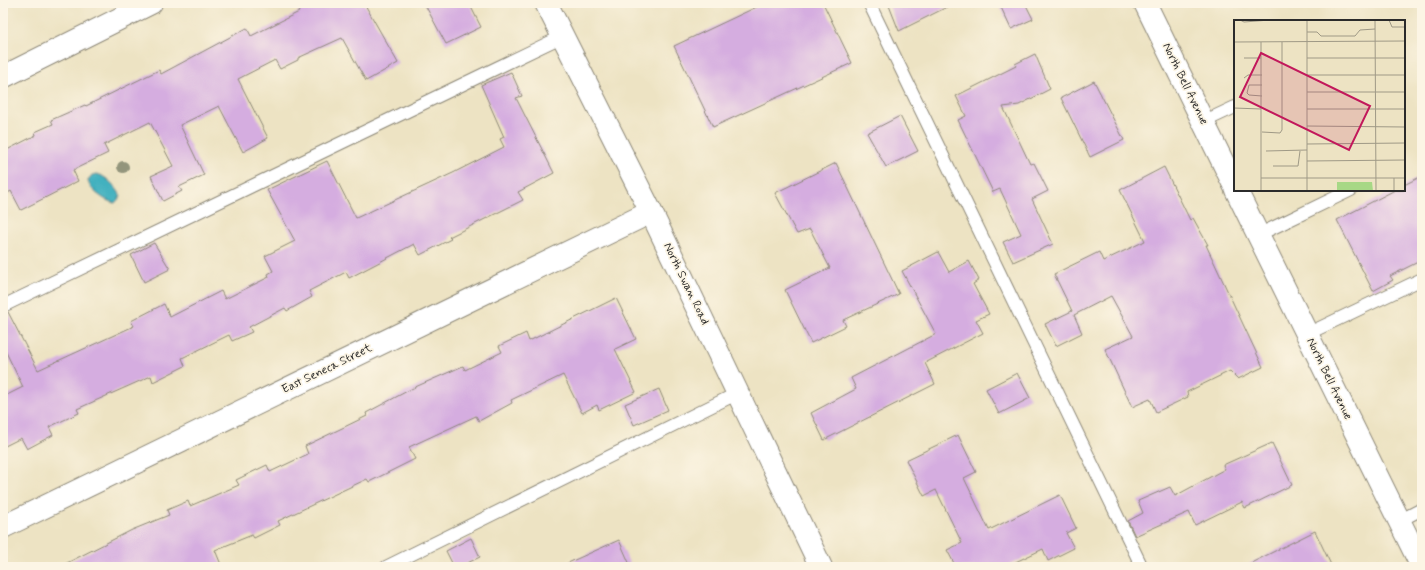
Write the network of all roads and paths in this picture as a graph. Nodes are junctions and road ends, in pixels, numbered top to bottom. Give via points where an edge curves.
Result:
1 (151, 3) edge
2 (546, 3) edge
3 (869, 3) edge
4 (1145, 3) edge
5 (563, 36) junction
6 (3, 77) edge
7 (1234, 107) edge
8 (1203, 122) junction
9 (1234, 185) edge
10 (1236, 191) edge
11 (1349, 191) edge
12 (651, 212) junction
13 (1258, 235) junction
14 (1422, 279) edge
15 (3, 306) edge
16 (1307, 334) junction
17 (738, 393) junction
18 (1422, 509) edge
19 (1399, 521) junction
20 (3, 527) edge
21 (386, 567) edge
22 (821, 567) edge
23 (1142, 567) edge
24 (1422, 567) edge

1 - 6 street
2 - 5 street, North Swan Road
3 - 23 lane
4 - 8 street, North Bell Avenue
5 - 12 street, North Swan Road
5 - 15 lane
7 - 8 lane
8 - 9 street, North Bell Avenue
10 - 13 street, North Bell Avenue
11 - 13 lane
12 - 17 street, North Swan Road
12 - 20 street, East Seneca Street
13 - 16 street, North Bell Avenue
14 - 16 lane
16 - 19 street, North Bell Avenue
17 - 21 lane
17 - 22 street, North Swan Road
18 - 19 lane
19 - 24 street, North Bell Avenue

